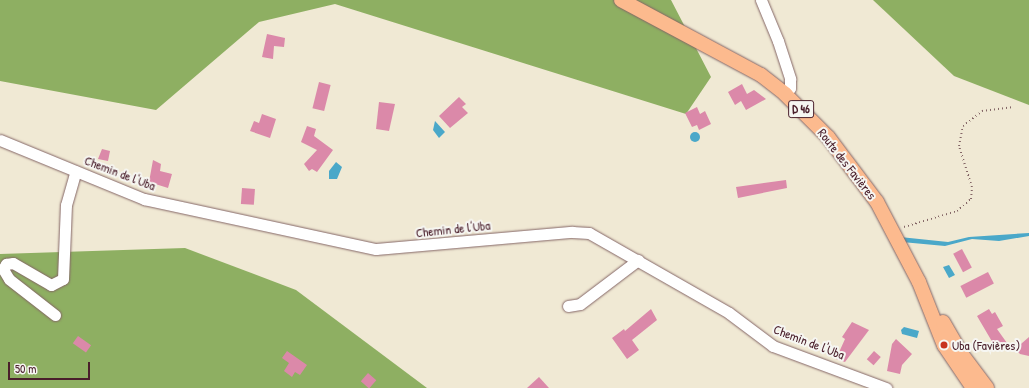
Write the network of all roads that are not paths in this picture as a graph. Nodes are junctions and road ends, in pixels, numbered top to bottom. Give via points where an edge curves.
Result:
1 (621, 0) edge
2 (760, 0) edge
3 (785, 94) junction
4 (0, 140) edge
5 (76, 171) junction
6 (638, 260) junction
7 (919, 282) junction
8 (568, 306) dead end
9 (56, 315) dead end
10 (886, 388) edge
11 (973, 388) edge
12 (987, 388) edge

1 - 3 main road, Route des Favières / D 46 via 721,52 761,75
2 - 3 street via 778,41 790,80 790,88
3 - 7 main road, Route des Favières / D 46 via 843,154 862,179
4 - 5 street, Chemin de l'Uba
5 - 6 street, Chemin de l'Uba via 144,199 376,249 582,232 594,235
5 - 9 street via 66,206 63,279 51,285 16,264 6,264 3,269 9,279
6 - 8 street via 580,304
6 - 10 street, Chemin de l'Uba via 729,313 773,346
7 - 11 main road, Route des Favières / D 46 via 944,345
7 - 12 main road, D 46 via 963,356

